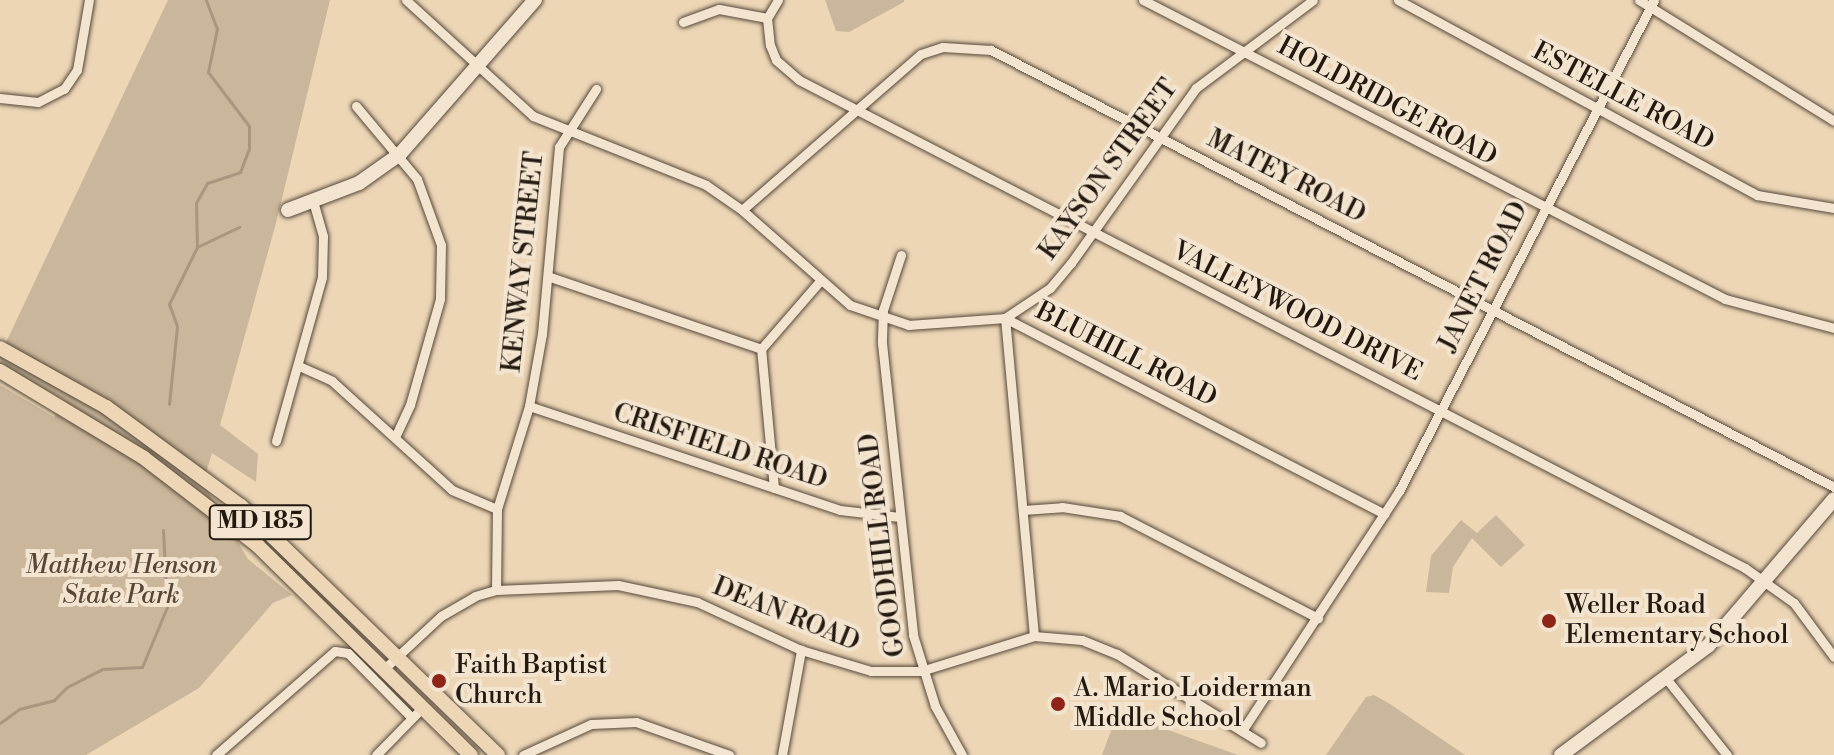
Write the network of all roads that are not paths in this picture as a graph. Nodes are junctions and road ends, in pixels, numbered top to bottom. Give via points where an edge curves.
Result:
1 (89, 0) edge
2 (406, 0) edge
3 (535, 0) edge
4 (778, 0) edge
5 (1143, 0) edge
6 (1313, 0) edge
7 (1398, 0) edge
8 (1639, 0) edge
9 (1652, 4) edge
10 (767, 18) junction
11 (683, 22) dead end
12 (1243, 52) junction
13 (476, 69) junction
14 (596, 89) dead end
15 (0, 98) edge
16 (356, 106) dead end
17 (1596, 107) junction
18 (855, 108) junction
19 (1834, 121) edge
20 (566, 131) junction
21 (1158, 136) junction
22 (400, 154) junction
23 (313, 202) junction
24 (1834, 208) edge
25 (1544, 209) junction
26 (288, 210) dead end
27 (742, 210) junction
28 (1093, 231) junction
29 (901, 255) dead end
30 (550, 277) junction
31 (820, 281) junction
32 (1493, 308) junction
33 (1005, 318) junction
34 (882, 320) junction
35 (1834, 328) edge
36 (0, 348) edge
37 (761, 349) junction
38 (299, 366) junction
39 (0, 371) edge
40 (529, 406) junction
41 (1440, 411) junction
42 (395, 437) junction
43 (276, 441) dead end
44 (1834, 487) edge
45 (774, 488) junction
46 (1834, 499) edge
47 (497, 509) junction
48 (1023, 510) junction
49 (1384, 514) junction
50 (900, 517) junction
51 (1765, 580) junction
52 (496, 590) junction
53 (1318, 618) junction
54 (1034, 636) junction
55 (801, 650) junction
56 (398, 656) junction
57 (1834, 657) edge
58 (385, 668) junction
59 (921, 671) junction
60 (1665, 677) junction
61 (418, 713) junction
62 (1242, 731) junction
63 (1261, 743) dead end
64 (216, 755) edge
65 (376, 755) edge
66 (471, 755) edge
67 (498, 755) edge
68 (523, 755) edge
69 (729, 755) edge
70 (782, 755) edge
71 (962, 755) edge
72 (1561, 755) edge
73 (1727, 755) edge

1 - 15 street via 77,70 64,89 38,102
2 - 13 street, BLUHILL ROAD
3 - 13 street
4 - 10 street
5 - 12 street, HOLDRIDGE ROAD
6 - 12 street, KAYSON STREET
7 - 17 street, ESTELLE ROAD
8 - 9 street
9 - 17 street, JANET ROAD
9 - 19 street
10 - 11 street via 719,9
10 - 18 street, VALLEYWOOD DRIVE via 770,45 786,71
12 - 21 street, KAYSON STREET via 1196,88
12 - 25 street, HOLDRIDGE ROAD
13 - 20 street, BLUHILL ROAD via 533,116
13 - 22 street
14 - 20 street, KENWAY STREET
16 - 22 street
17 - 24 street, ESTELLE ROAD via 1757,195
17 - 25 street, JANET ROAD
18 - 21 street, MATEY ROAD via 921,54 973,46 1015,61
18 - 27 street, MATEY ROAD
18 - 28 street, VALLEYWOOD DRIVE
20 - 27 street, BLUHILL ROAD via 685,174
20 - 30 street, KENWAY STREET via 559,147
21 - 28 street, KAYSON STREET
21 - 32 street, MATEY ROAD
22 - 23 street via 359,183
22 - 42 street via 433,213 442,278 410,405
23 - 26 street
23 - 38 street via 324,259
25 - 32 street, JANET ROAD
25 - 35 street, HOLDRIDGE ROAD via 1725,299
27 - 31 street, BLUHILL ROAD
28 - 33 street, KAYSON STREET via 1050,288
28 - 41 street, VALLEYWOOD DRIVE
29 - 34 street
30 - 37 street
30 - 40 street, KENWAY STREET
31 - 34 street, BLUHILL ROAD via 850,305
31 - 37 street
32 - 41 street, JANET ROAD
32 - 44 street, MATEY ROAD
33 - 34 street, BLUHILL ROAD via 909,325
33 - 48 street
33 - 49 street, BLUHILL ROAD
34 - 50 street, GOODHILL ROAD
36 - 56 main road, MD 185 via 106,407 241,506
37 - 45 street
38 - 42 street via 332,381
38 - 43 street
39 - 58 main road, MD 185 via 97,427 257,545
40 - 45 street, CRISFIELD ROAD
40 - 47 street, KENWAY STREET
41 - 49 street, JANET ROAD
41 - 51 street, VALLEYWOOD DRIVE
42 - 47 street via 452,490
45 - 50 street, CRISFIELD ROAD via 840,510
46 - 51 street
47 - 52 street, KENWAY STREET
48 - 53 street via 1062,507 1120,516
48 - 54 street
49 - 53 street, JANET ROAD
50 - 59 street, GOODHILL ROAD
51 - 57 street, VALLEYWOOD DRIVE via 1794,603
51 - 60 street via 1709,645
52 - 55 street, DEAN ROAD via 593,585 656,590 697,602
52 - 56 street, DEAN ROAD via 455,606
53 - 62 street, JANET ROAD
54 - 59 street, DEAN ROAD
54 - 62 street, DEAN ROAD via 1082,640 1117,654
55 - 59 street, DEAN ROAD via 871,671
55 - 70 street
56 - 58 street, DEAN ROAD
56 - 67 main road, MD 185
58 - 61 main road, MD 185
59 - 71 street, GOODHILL ROAD
60 - 72 street
60 - 73 street
61 - 64 street via 348,653 335,651
61 - 65 street
61 - 66 main road, MD 185
62 - 63 street, DEAN ROAD
68 - 69 street via 591,724 636,722

